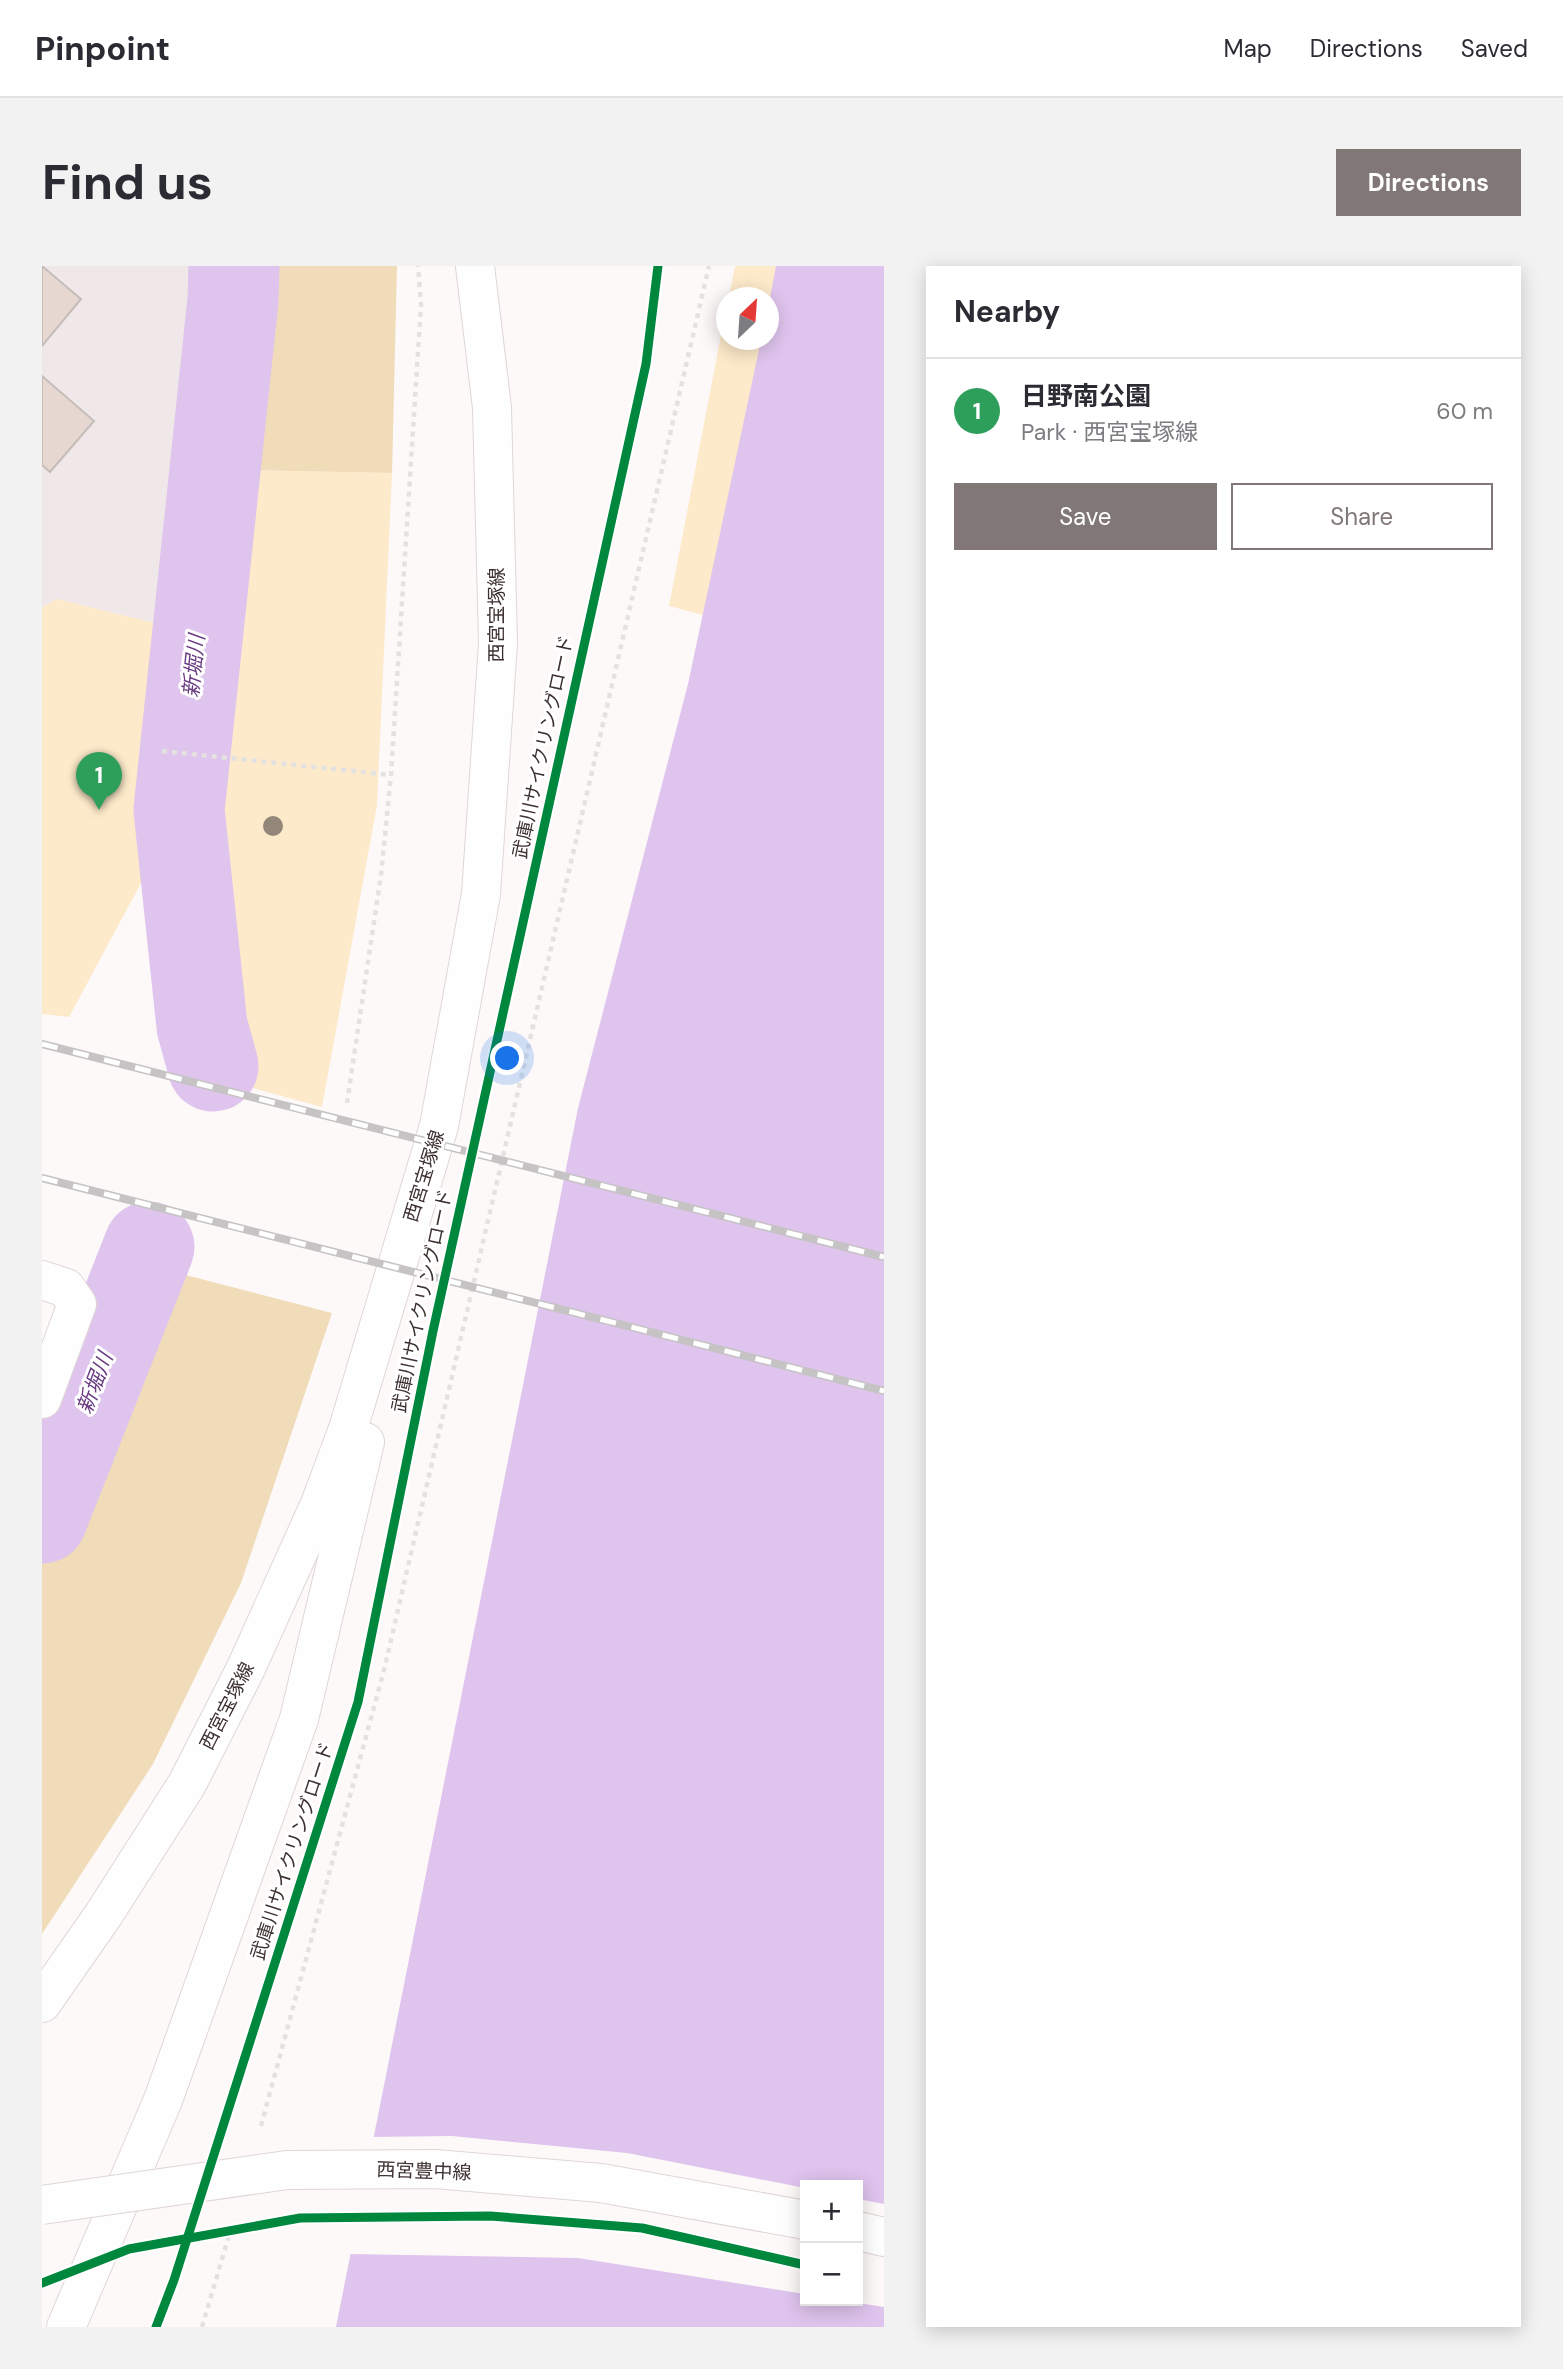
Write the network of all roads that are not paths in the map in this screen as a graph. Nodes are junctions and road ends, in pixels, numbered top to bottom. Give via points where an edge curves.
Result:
1 (475, 266) edge
2 (439, 1126) junction
3 (42, 1280) edge
4 (42, 1399) edge
5 (42, 2003) edge
6 (42, 2205) edge
7 (800, 2219) edge
8 (863, 2232) edge
9 (884, 2237) edge
10 (66, 2327) edge

1 - 2 main road, 西宮宝塚線 via 492,408 498,643 481,894
2 - 5 main road, 西宮宝塚線 via 348,1429 269,1618 187,1784
2 - 10 main road via 299,1719 163,2100
3 - 4 main road via 66,1288 77,1304
6 - 7 main road, 西宮豊中線, bridge via 287,2170 435,2169 601,2183
8 - 9 main road

